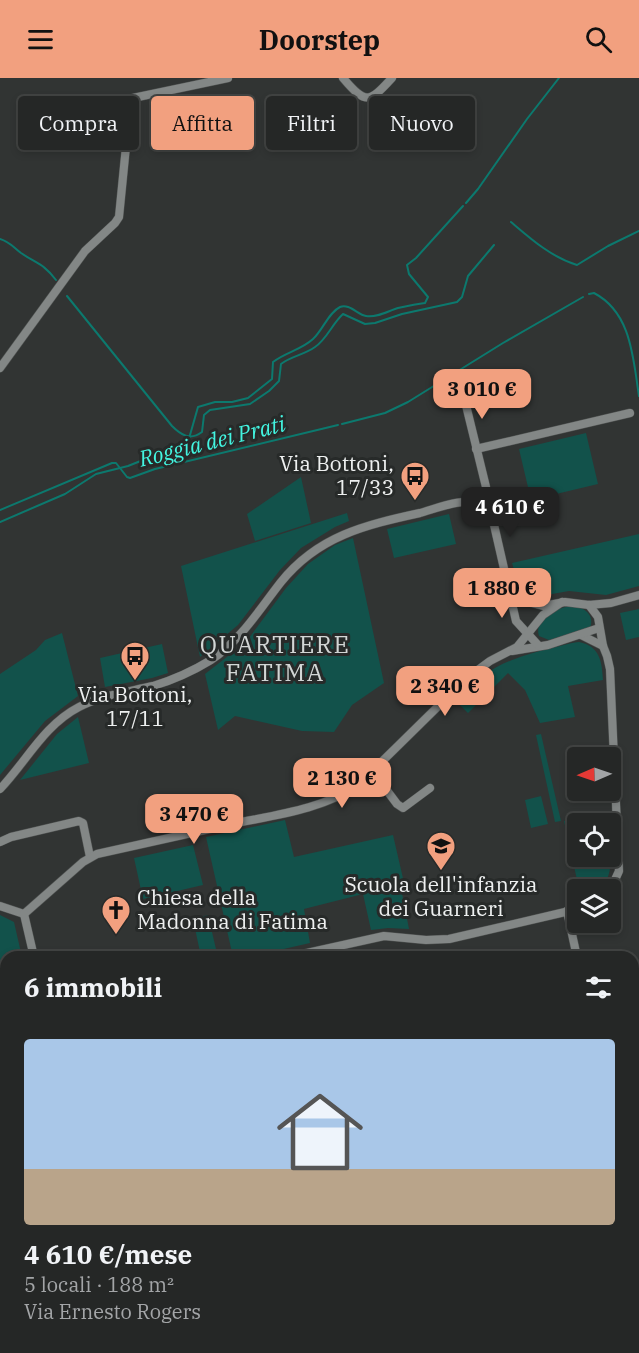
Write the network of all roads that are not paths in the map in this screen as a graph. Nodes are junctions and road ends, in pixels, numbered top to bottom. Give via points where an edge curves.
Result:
1 (228, 78) edge
2 (343, 78) edge
3 (392, 78) edge
4 (0, 368) edge
5 (464, 397) dead end
6 (630, 413) dead end
7 (476, 449) junction
8 (482, 504) junction
9 (507, 588) junction
10 (639, 595) edge
11 (562, 602) junction
12 (611, 603) junction
13 (589, 605) junction
14 (598, 617) junction
15 (599, 628) junction
16 (580, 635) junction
17 (532, 637) junction
18 (603, 646) junction
19 (510, 651) junction
20 (376, 776) dead end
21 (430, 788) dead end
22 (0, 789) edge
23 (0, 842) edge
24 (90, 857) junction
25 (615, 879) edge
26 (0, 906) edge
27 (567, 911) edge
28 (24, 914) junction
29 (572, 933) edge
30 (33, 951) edge
31 (316, 951) edge
32 (576, 951) edge

1 - 4 street via 133,98 119,217 85,251
2 - 3 street via 356,93 367,98 375,96
5 - 7 street
6 - 7 street
7 - 8 street via 486,487
8 - 9 street via 492,516
8 - 22 street via 467,502 383,521 332,539 298,563 236,640 213,658 164,682 76,708 43,736
9 - 11 street via 531,604
9 - 17 street via 516,621
10 - 12 street
11 - 13 street
11 - 17 street via 543,615
12 - 13 street
12 - 14 street
13 - 14 street
14 - 15 street
15 - 16 street
15 - 18 street
16 - 17 street via 548,645
16 - 18 street
17 - 19 street
17 - 19 street via 517,651
18 - 25 street via 610,669 619,871
19 - 24 street via 474,672 345,794 302,809
20 - 21 street via 403,808
23 - 24 street via 79,820
24 - 28 street
26 - 28 street
27 - 31 street via 449,939 384,936
28 - 30 street
29 - 32 street

